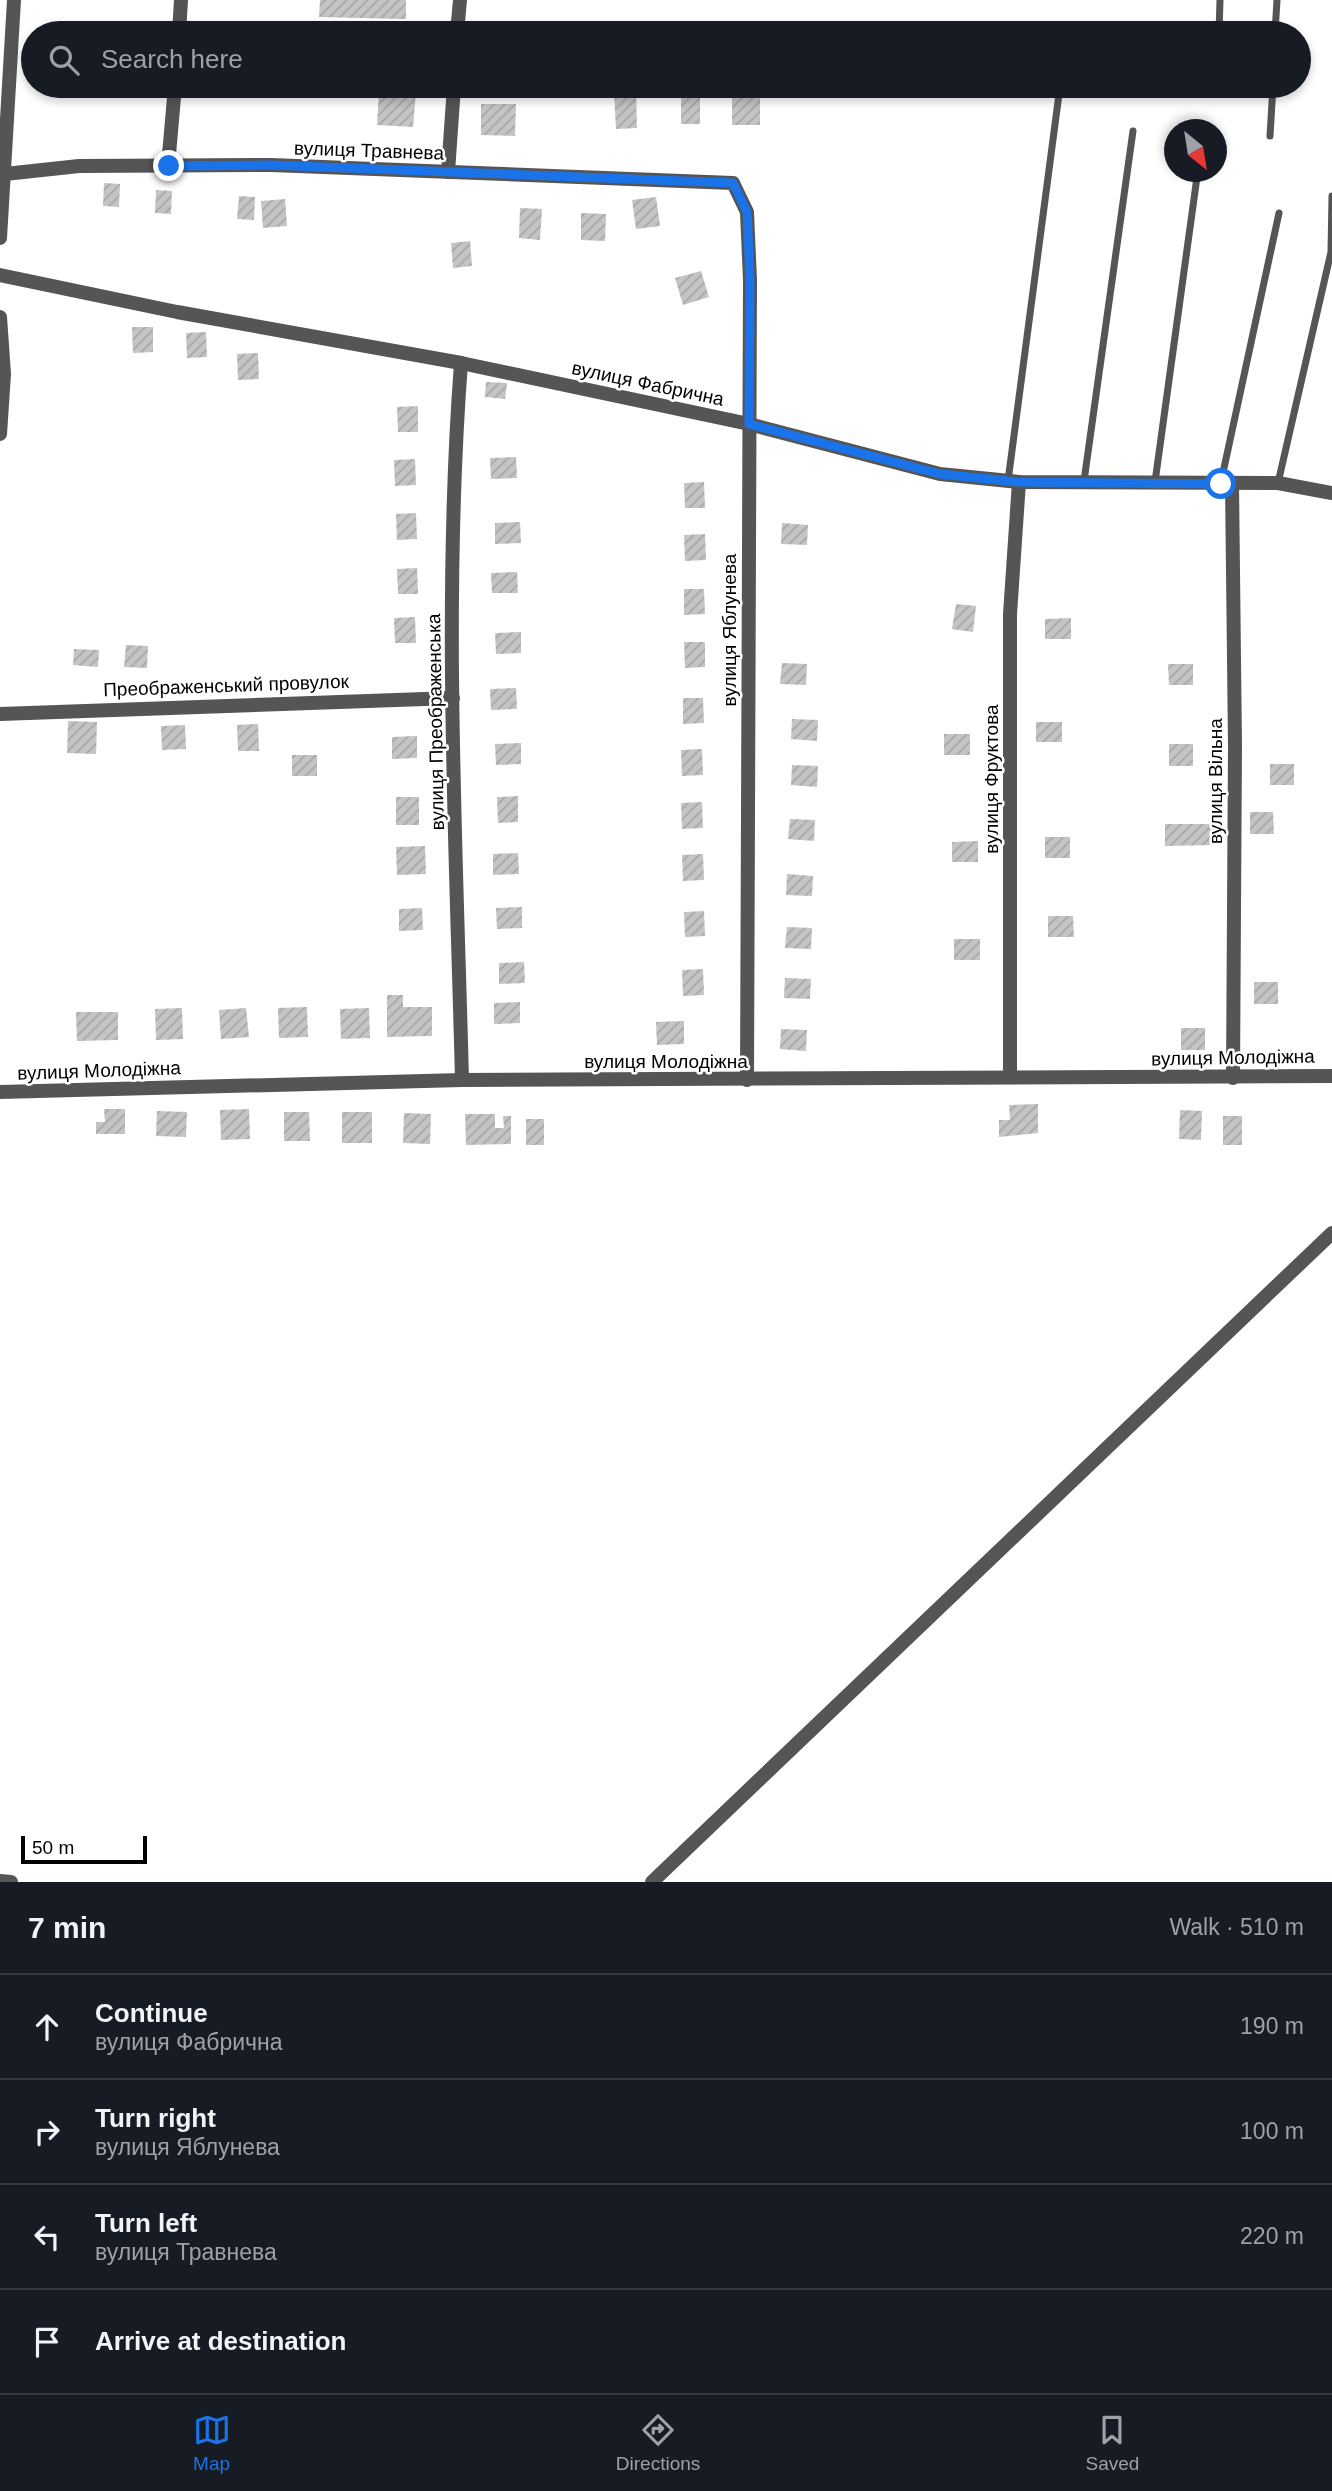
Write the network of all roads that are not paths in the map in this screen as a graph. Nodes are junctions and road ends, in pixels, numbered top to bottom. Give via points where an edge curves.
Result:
1 (14, 0) edge
2 (181, 0) edge
3 (460, 0) edge
4 (1220, 0) edge
5 (1277, 0) edge
6 (179, 21) edge
7 (458, 21) edge
8 (1219, 21) edge
9 (1276, 21) edge
10 (6, 33) edge
11 (173, 98) edge
12 (453, 98) edge
13 (1059, 98) edge
14 (1272, 98) edge
15 (1133, 131) dead end
16 (1270, 136) dead end
17 (169, 166) junction
18 (448, 172) junction
19 (5, 174) junction
20 (1196, 182) edge
21 (733, 183) joint
22 (1332, 196) edge
23 (1279, 212) dead end
24 (0, 238) edge
25 (0, 275) edge
26 (0, 317) edge
27 (461, 363) junction
28 (749, 424) junction
29 (0, 434) edge
30 (1014, 481) junction
31 (1084, 481) junction
32 (1155, 483) junction
33 (1278, 483) junction
34 (1226, 484) junction
35 (1332, 493) edge
36 (453, 698) junction
37 (0, 714) edge
38 (1332, 1076) edge
39 (1010, 1077) junction
40 (1233, 1078) junction
41 (462, 1080) junction
42 (747, 1080) junction
43 (0, 1092) edge
44 (1332, 1233) edge
45 (0, 1881) edge
46 (11, 1882) edge
47 (652, 1882) edge

1 - 10 street
2 - 6 street
3 - 7 street
4 - 8 lane
5 - 9 lane
10 - 19 street
11 - 17 street
12 - 18 street
13 - 30 lane
14 - 16 lane
15 - 31 lane
17 - 18 street, вулиця Травнева
17 - 19 street, вулиця Травнева via 79,166
18 - 21 street, вулиця Травнева
19 - 24 street
20 - 32 lane
21 - 28 street, вулиця Яблунева via 747,212
22 - 33 lane via 1331,252
23 - 34 lane
25 - 27 street, вулиця Фабрична
26 - 29 street via 4,374
27 - 28 street, вулиця Фабрична
27 - 36 street, вулиця Преображенська via 454,457
28 - 30 street, вулиця Фабрична via 940,474
28 - 42 street, вулиця Яблунева
30 - 31 street, вулиця Фабрична
30 - 39 street, вулиця Фруктова
31 - 32 street, вулиця Фабрична
32 - 34 street, вулиця Фабрична
33 - 34 street, вулиця Фабрична
33 - 35 street, вулиця Фабрична
34 - 40 street, вулиця Вільна via 1235,745
36 - 37 street, Преображенський провулок
36 - 41 street, вулиця Преображенська
38 - 40 street, вулиця Молодіжна
39 - 40 street, вулиця Молодіжна
39 - 42 street, вулиця Молодіжна
41 - 42 street, вулиця Молодіжна
41 - 43 street, вулиця Молодіжна
44 - 47 street
45 - 46 street

